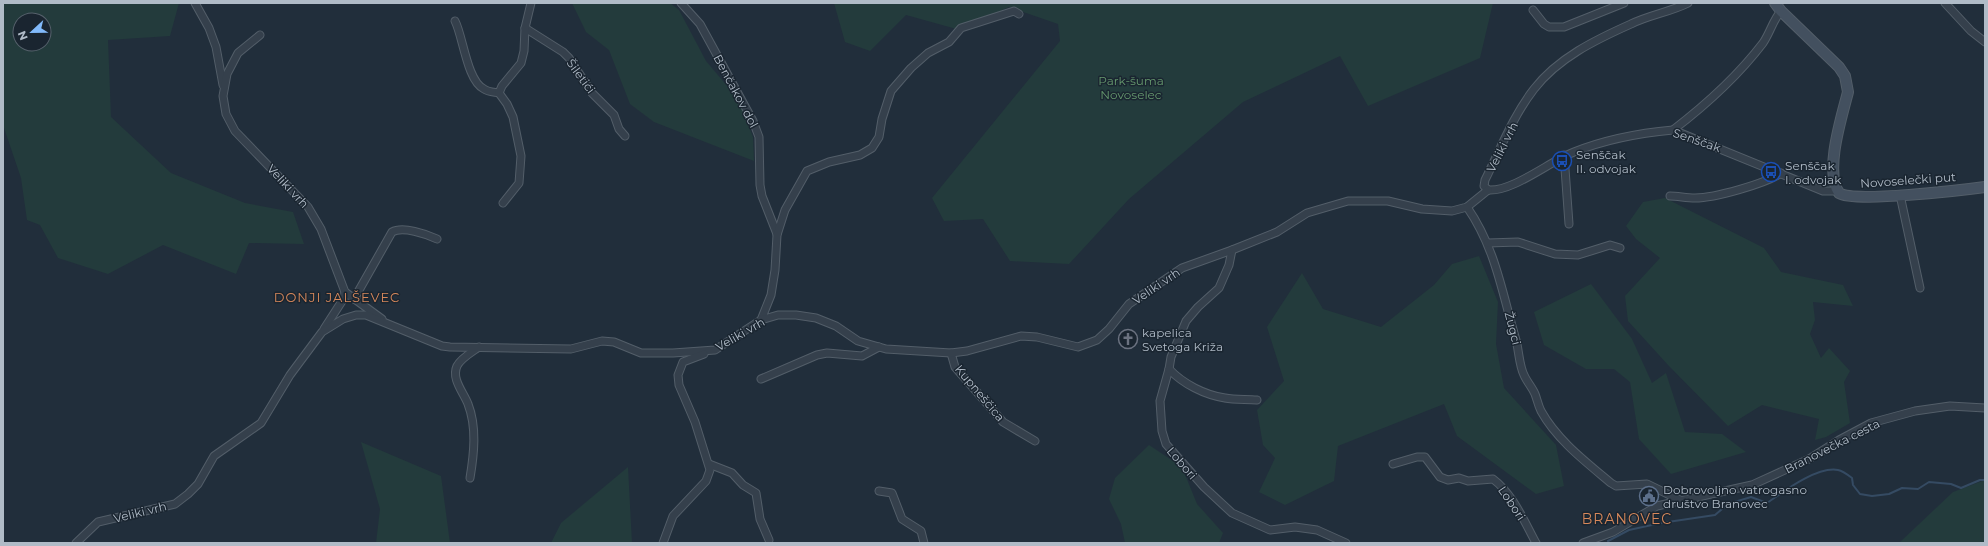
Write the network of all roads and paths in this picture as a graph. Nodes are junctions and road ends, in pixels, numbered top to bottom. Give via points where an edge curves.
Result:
1 (195, 3) edge
2 (531, 3) edge
3 (681, 3) edge
4 (1624, 3) edge
5 (1688, 3) edge
6 (1946, 3) edge
7 (1778, 7) edge
8 (1533, 10) dead end
9 (1019, 14) dead end
10 (454, 21) dead end
11 (525, 28) junction
12 (260, 35) dead end
13 (1985, 42) edge
14 (224, 88) junction
15 (499, 93) junction
16 (1673, 130) junction
17 (625, 136) dead end
18 (1564, 155) junction
19 (1781, 173) junction
20 (1985, 187) edge
21 (1488, 190) junction
22 (1837, 191) junction
23 (1900, 195) junction
24 (1670, 196) dead end
25 (503, 203) dead end
26 (1467, 207) junction
27 (1569, 224) dead end
28 (777, 235) junction
29 (437, 239) dead end
30 (1488, 244) junction
31 (1620, 248) dead end
32 (1232, 250) junction
33 (1920, 288) dead end
34 (345, 292) junction
35 (354, 298) junction
36 (761, 320) junction
37 (391, 326) junction
38 (322, 332) junction
39 (479, 347) junction
40 (879, 347) junction
41 (715, 350) junction
42 (951, 353) junction
43 (1169, 370) junction
44 (761, 379) dead end
45 (1257, 400) dead end
46 (1985, 408) edge
47 (1035, 441) dead end
48 (709, 464) junction
49 (1393, 464) dead end
50 (470, 478) dead end
51 (878, 491) dead end
52 (1682, 501) junction
53 (1604, 539) edge
54 (769, 540) dead end
55 (76, 543) edge
56 (663, 543) edge
57 (924, 543) edge
58 (1346, 543) edge
59 (1536, 543) edge
60 (1583, 543) edge

1 - 14 street, Veliki vrh via 216,47
2 - 11 street
3 - 28 street, Benčakov dol via 700,24 753,121 759,137 762,196
4 - 8 street via 1558,27 1544,24
5 - 21 street, Veliki vrh via 1626,26 1582,47 1558,65 1534,88 1523,105 1485,180 1484,186
6 - 13 street via 1971,31
7 - 16 street via 1764,41 1747,64 1700,109
7 - 22 street via 1839,66 1848,84 1834,150
9 - 28 street via 1014,11 961,28 949,42 928,53 911,68 891,91 879,137 872,148 860,155 829,162 807,171 785,210
10 - 15 street via 474,78 482,89
11 - 15 street via 521,63
11 - 17 street, Šiletići via 570,58 592,93 614,115 619,129
12 - 14 street, Veliki vrh via 238,53 227,74
14 - 34 street, Veliki vrh via 226,114 235,131 308,207 321,229
15 - 25 street via 513,117 521,156 519,183
16 - 18 street, Senščak via 1656,131 1590,146
16 - 19 street, Senščak
18 - 21 street, Senščak via 1517,182 1494,191
18 - 27 street
19 - 22 street, Senščak via 1823,191
19 - 24 street via 1741,189 1695,198
20 - 23 street, Novoselečki put
21 - 26 street, Veliki vrh
22 - 23 street, Novoselečki put via 1841,195 1851,196
23 - 33 street
26 - 30 street, Žugci
26 - 32 street, Veliki vrh via 1452,211 1422,209 1388,201 1348,200 1307,212 1277,232
28 - 36 street via 771,295
29 - 35 street via 420,232 392,232
30 - 31 street via 1518,242 1555,254 1567,255 1578,255 1610,245
30 - 52 street, Žugci via 1503,287 1521,367 1541,411 1571,448 1611,483 1616,486 1647,484
32 - 42 street, Veliki vrh via 1182,268 1129,304 1110,329 1085,346 1074,347 1037,337 1021,336
32 - 43 street, Lobori via 1229,265 1219,288 1186,321 1171,357
34 - 35 street, Veliki vrh
34 - 38 street, Veliki vrh via 344,298
35 - 37 street, Veliki vrh
36 - 40 street, Veliki vrh via 778,315 816,318 836,326 858,341
36 - 41 street, Veliki vrh
37 - 38 street, Veliki vrh via 366,316 356,315 343,319
37 - 39 street, Veliki vrh via 442,346
38 - 55 street, Veliki vrh via 290,376 261,423 214,456 198,484 188,494 174,504 98,522
39 - 41 street, Veliki vrh via 571,349 602,341 614,342 641,353
39 - 50 street via 458,366 456,374 473,420 474,454
40 - 42 street, Veliki vrh
40 - 44 street via 862,356 827,353 817,355
41 - 48 street via 683,362 678,375 679,385
42 - 47 street, Kupneščica via 955,367 1003,422
43 - 45 street via 1186,384 1206,392 1225,398
43 - 58 street, Lobori via 1160,400 1162,431 1166,444 1220,503 1237,516 1270,530 1295,527 1317,530
46 - 52 street, Branovečka cesta via 1950,406 1914,411 1871,423 1809,459 1752,485
48 - 54 street via 732,473 743,485 756,493 760,518
48 - 56 street via 710,470 706,481 673,516
49 - 59 street, Lobori via 1425,457 1440,476 1448,480 1493,479 1521,514
51 - 57 street via 892,493 902,519 921,531
52 - 53 street, Branovečka cesta via 1657,506
53 - 60 street, Branovečka cesta

